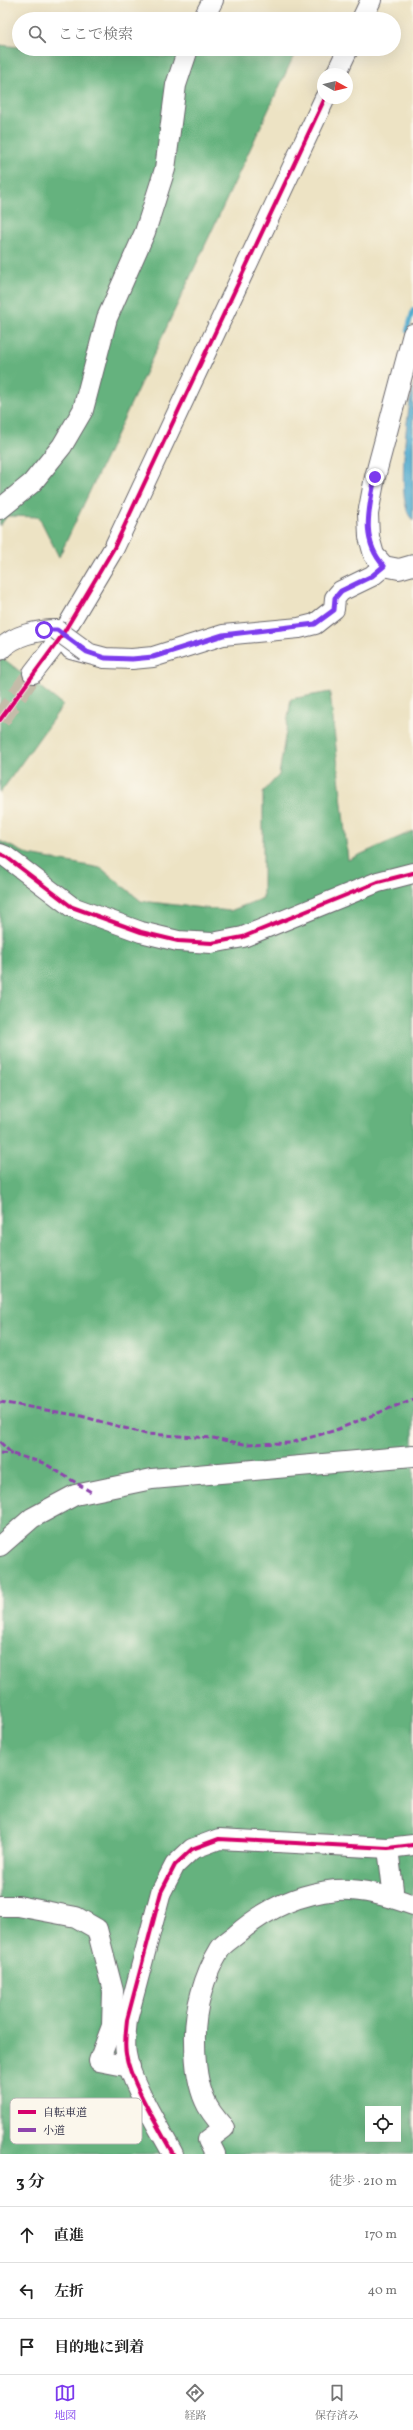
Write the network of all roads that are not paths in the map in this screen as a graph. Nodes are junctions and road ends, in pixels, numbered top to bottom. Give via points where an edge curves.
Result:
1 (213, 0) edge
2 (371, 0) edge
3 (207, 12) edge
4 (365, 12) edge
5 (186, 56) edge
6 (345, 56) edge
7 (339, 68) edge
8 (322, 104) edge
9 (413, 334) edge
10 (0, 509) edge
11 (413, 565) edge
12 (384, 566) junction
13 (0, 650) edge
14 (51, 650) junction
15 (87, 652) junction
16 (33, 674) tunnel mouth
17 (0, 854) edge
18 (413, 873) edge
19 (413, 1456) edge
20 (0, 1546) edge
21 (413, 1845) edge
22 (388, 1848) junction
23 (403, 1897) edge
24 (0, 1906) edge
25 (130, 2067) junction
26 (173, 2154) edge
27 (215, 2154) edge

1 - 3 street
2 - 4 street
5 - 10 street via 176,85 165,169 145,232 107,318 83,410 62,446 32,483
6 - 7 street
8 - 14 street via 114,548
9 - 12 street via 375,477 368,514 369,537 374,555
11 - 12 street via 399,569
12 - 15 street via 372,576 341,591 335,598 334,610 315,624 223,635 153,657 105,658
13 - 15 street, bridge via 9,641 31,633 57,630
14 - 15 street via 63,648
14 - 16 street
17 - 18 street via 72,907 141,932 178,941 212,943 243,937 378,882
19 - 20 street via 152,1480 75,1495 32,1518
21 - 22 street
22 - 23 street via 393,1890
22 - 25 street via 219,1839 192,1849 175,1865 161,1892 127,2020 126,2055
23 - 27 street via 337,1890 306,1896 278,1906 256,1919 220,1948 207,1979 194,2024 195,2059 205,2101 224,2128 208,2140
24 - 25 street via 18,1906 76,1917 97,1928 113,1991 112,2026 99,2061
25 - 26 street

